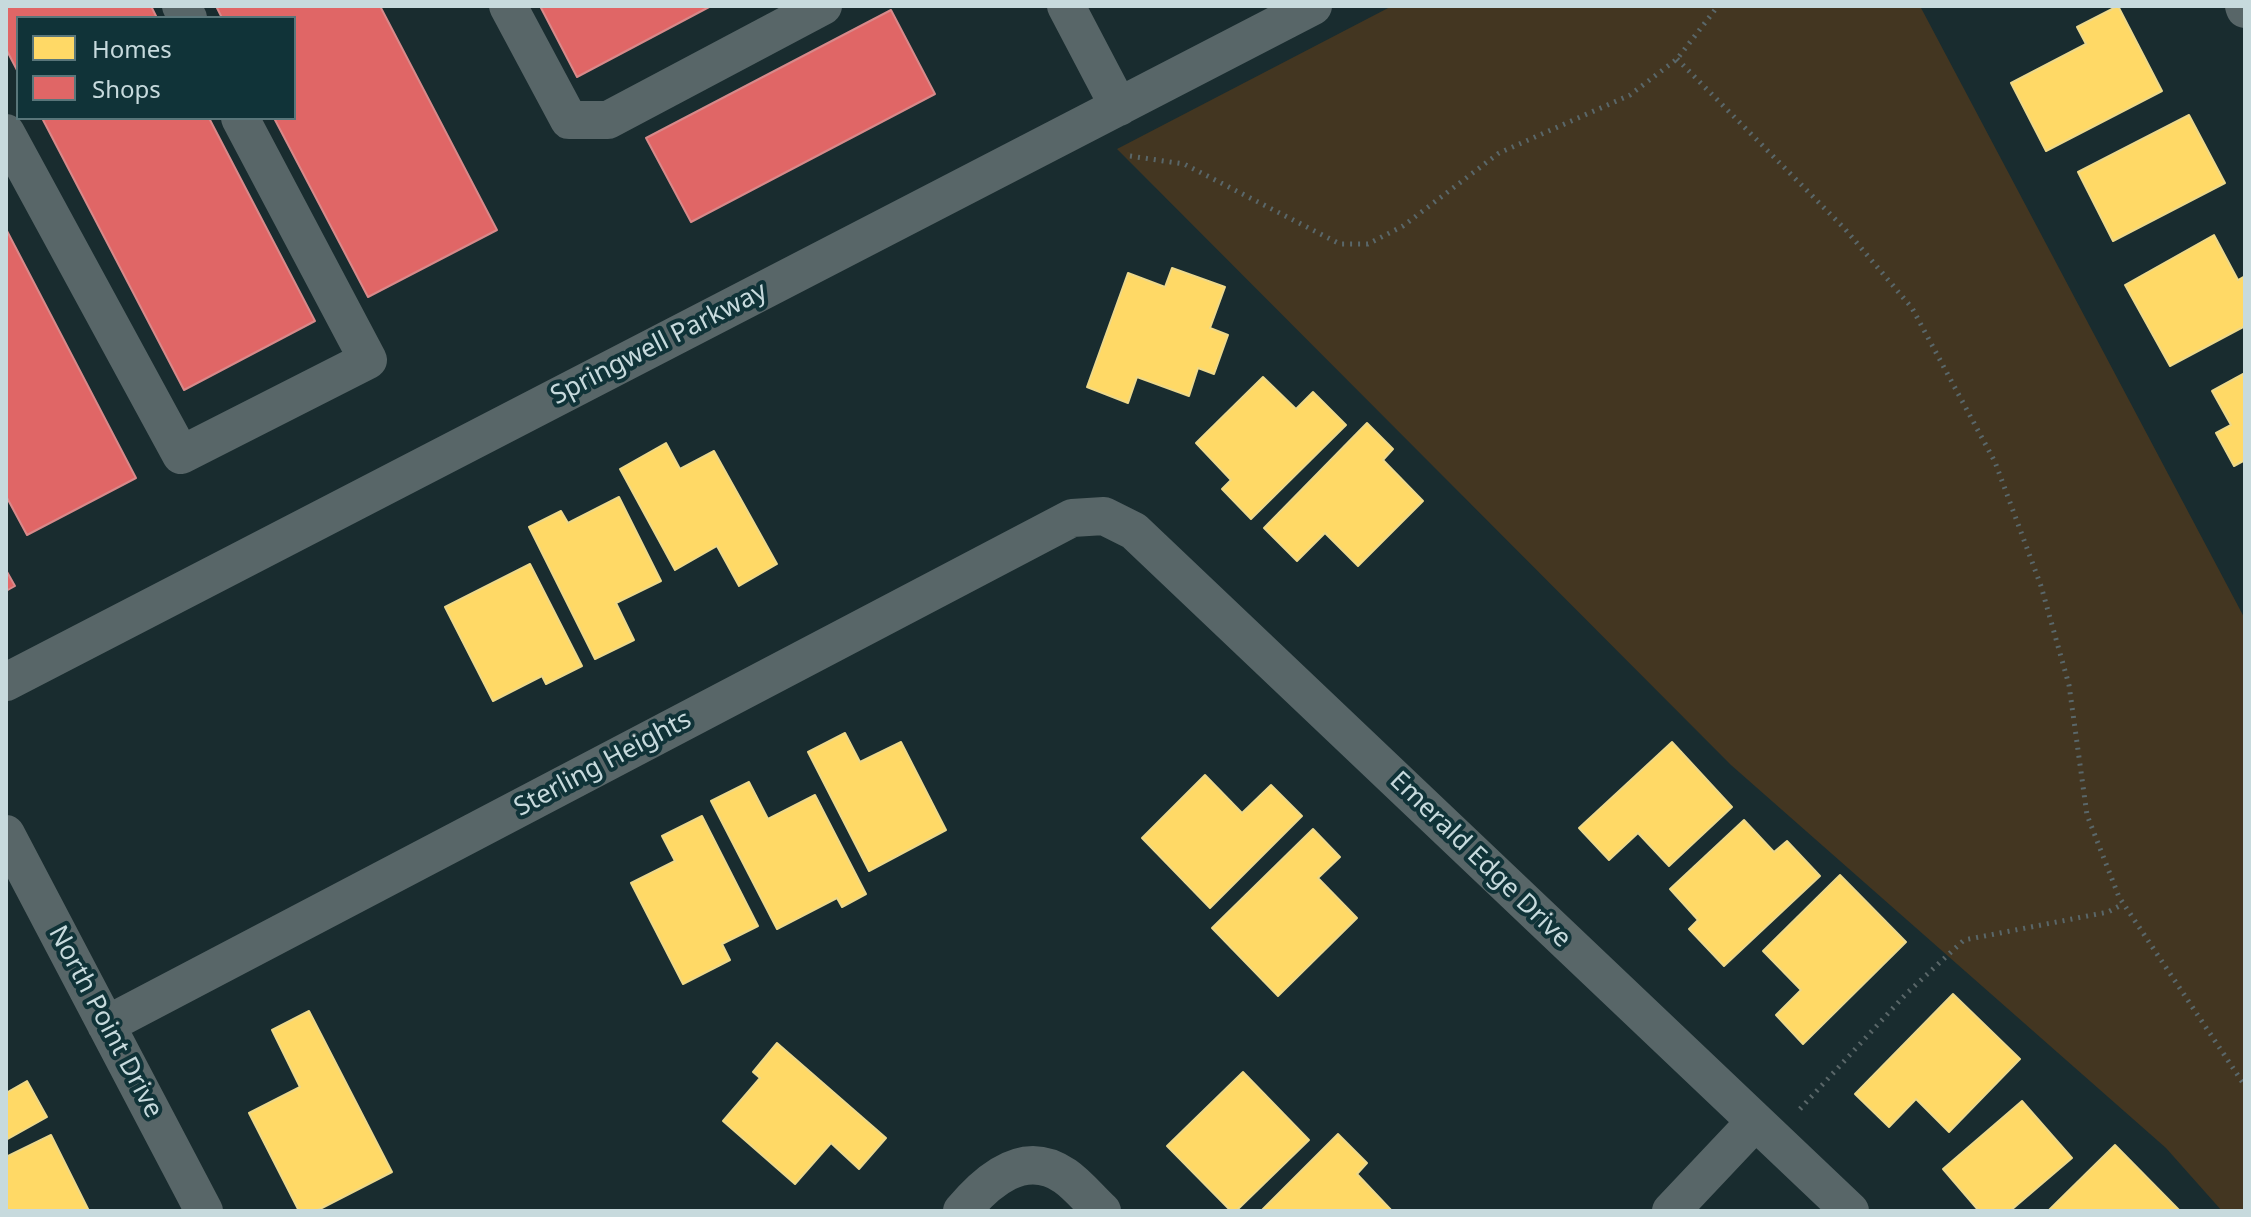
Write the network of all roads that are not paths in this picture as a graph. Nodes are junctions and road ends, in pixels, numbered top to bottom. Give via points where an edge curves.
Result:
1 (508, 6) edge
2 (823, 6) edge
3 (1066, 6) edge
4 (1313, 6) edge
5 (1119, 107) junction
6 (241, 120) edge
7 (6, 133) edge
8 (1104, 516) joint
9 (6, 682) edge
10 (6, 834) edge
11 (106, 1025) junction
12 (1764, 1131) junction
13 (204, 1211) edge
14 (962, 1211) edge
15 (1102, 1211) edge
16 (1671, 1211) edge
17 (1850, 1211) edge

1 - 2 street via 569,120 608,120
3 - 5 street
4 - 5 street, Springwell Parkway
5 - 9 street, Springwell Parkway
6 - 7 street via 368,360 181,455
8 - 11 street, Sterling Heights via 1072,518
8 - 12 street, Emerald Edge Drive via 1134,531
10 - 11 street, North Point Drive
11 - 13 street, North Point Drive
12 - 16 street
12 - 17 street, Emerald Edge Drive
14 - 15 street via 984,1184 1026,1165 1064,1175

